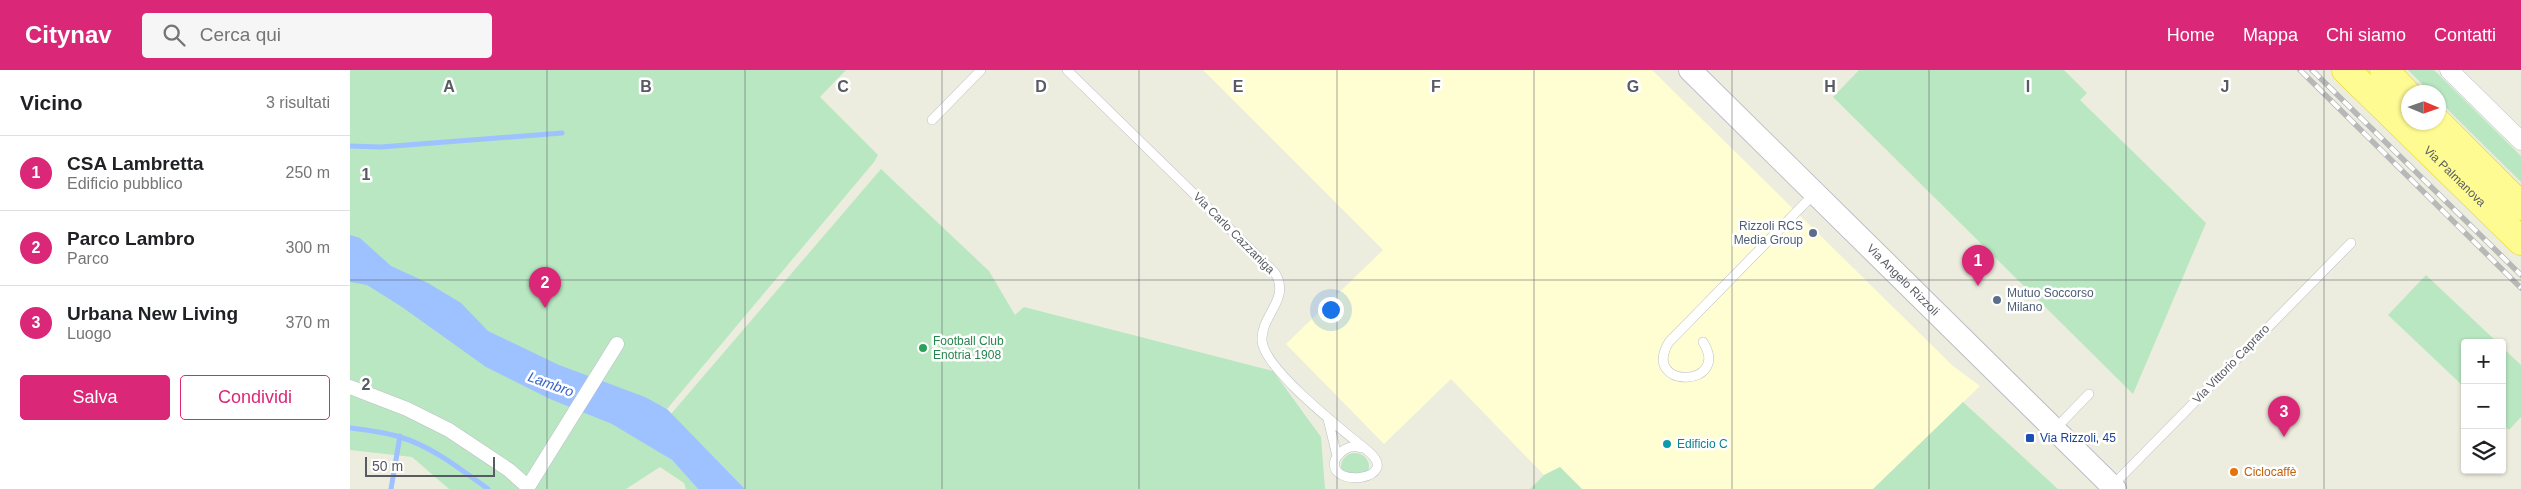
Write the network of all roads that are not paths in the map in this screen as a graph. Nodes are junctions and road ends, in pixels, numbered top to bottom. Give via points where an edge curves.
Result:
1 (981, 70) edge
2 (1067, 70) edge
3 (1690, 70) edge
4 (2346, 70) edge
5 (2384, 70) edge
6 (2449, 70) edge
7 (2401, 88) edge
8 (932, 120) dead end
9 (2445, 130) edge
10 (2521, 141) edge
11 (1815, 193) junction
12 (2521, 206) edge
13 (2521, 241) edge
14 (2351, 243) dead end
15 (1703, 342) dead end
16 (614, 349) dead end
17 (350, 387) edge
18 (2089, 394) dead end
19 (1328, 418) junction
20 (2055, 430) junction
21 (1362, 448) junction
22 (1337, 456) junction
23 (1349, 487) dead end
24 (1361, 487) dead end
25 (2114, 488) edge

1 - 8 lane
2 - 19 lane, Via Carlo Cazzaniga via 1275,273 1280,292 1263,331 1265,352
3 - 11 street, Via Angelo Rizzoli
4 - 13 highway, Via Palmanova
5 - 7 highway
6 - 10 street
9 - 12 highway, Via Palmanova
11 - 15 lane via 1669,342 1664,356 1669,370 1687,379 1700,374 1708,362
11 - 20 street, Via Angelo Rizzoli
14 - 25 lane, Via Vittorio Capraro
16 - 17 street via 528,487 509,470 449,430 407,409
18 - 20 lane
19 - 21 lane, Via Carlo Cazzaniga
19 - 22 lane
20 - 25 street, Via Angelo Rizzoli
21 - 22 lane via 1348,447
21 - 24 lane, Via Carlo Cazzaniga via 1372,456 1376,469 1370,482
22 - 23 lane via 1334,473

